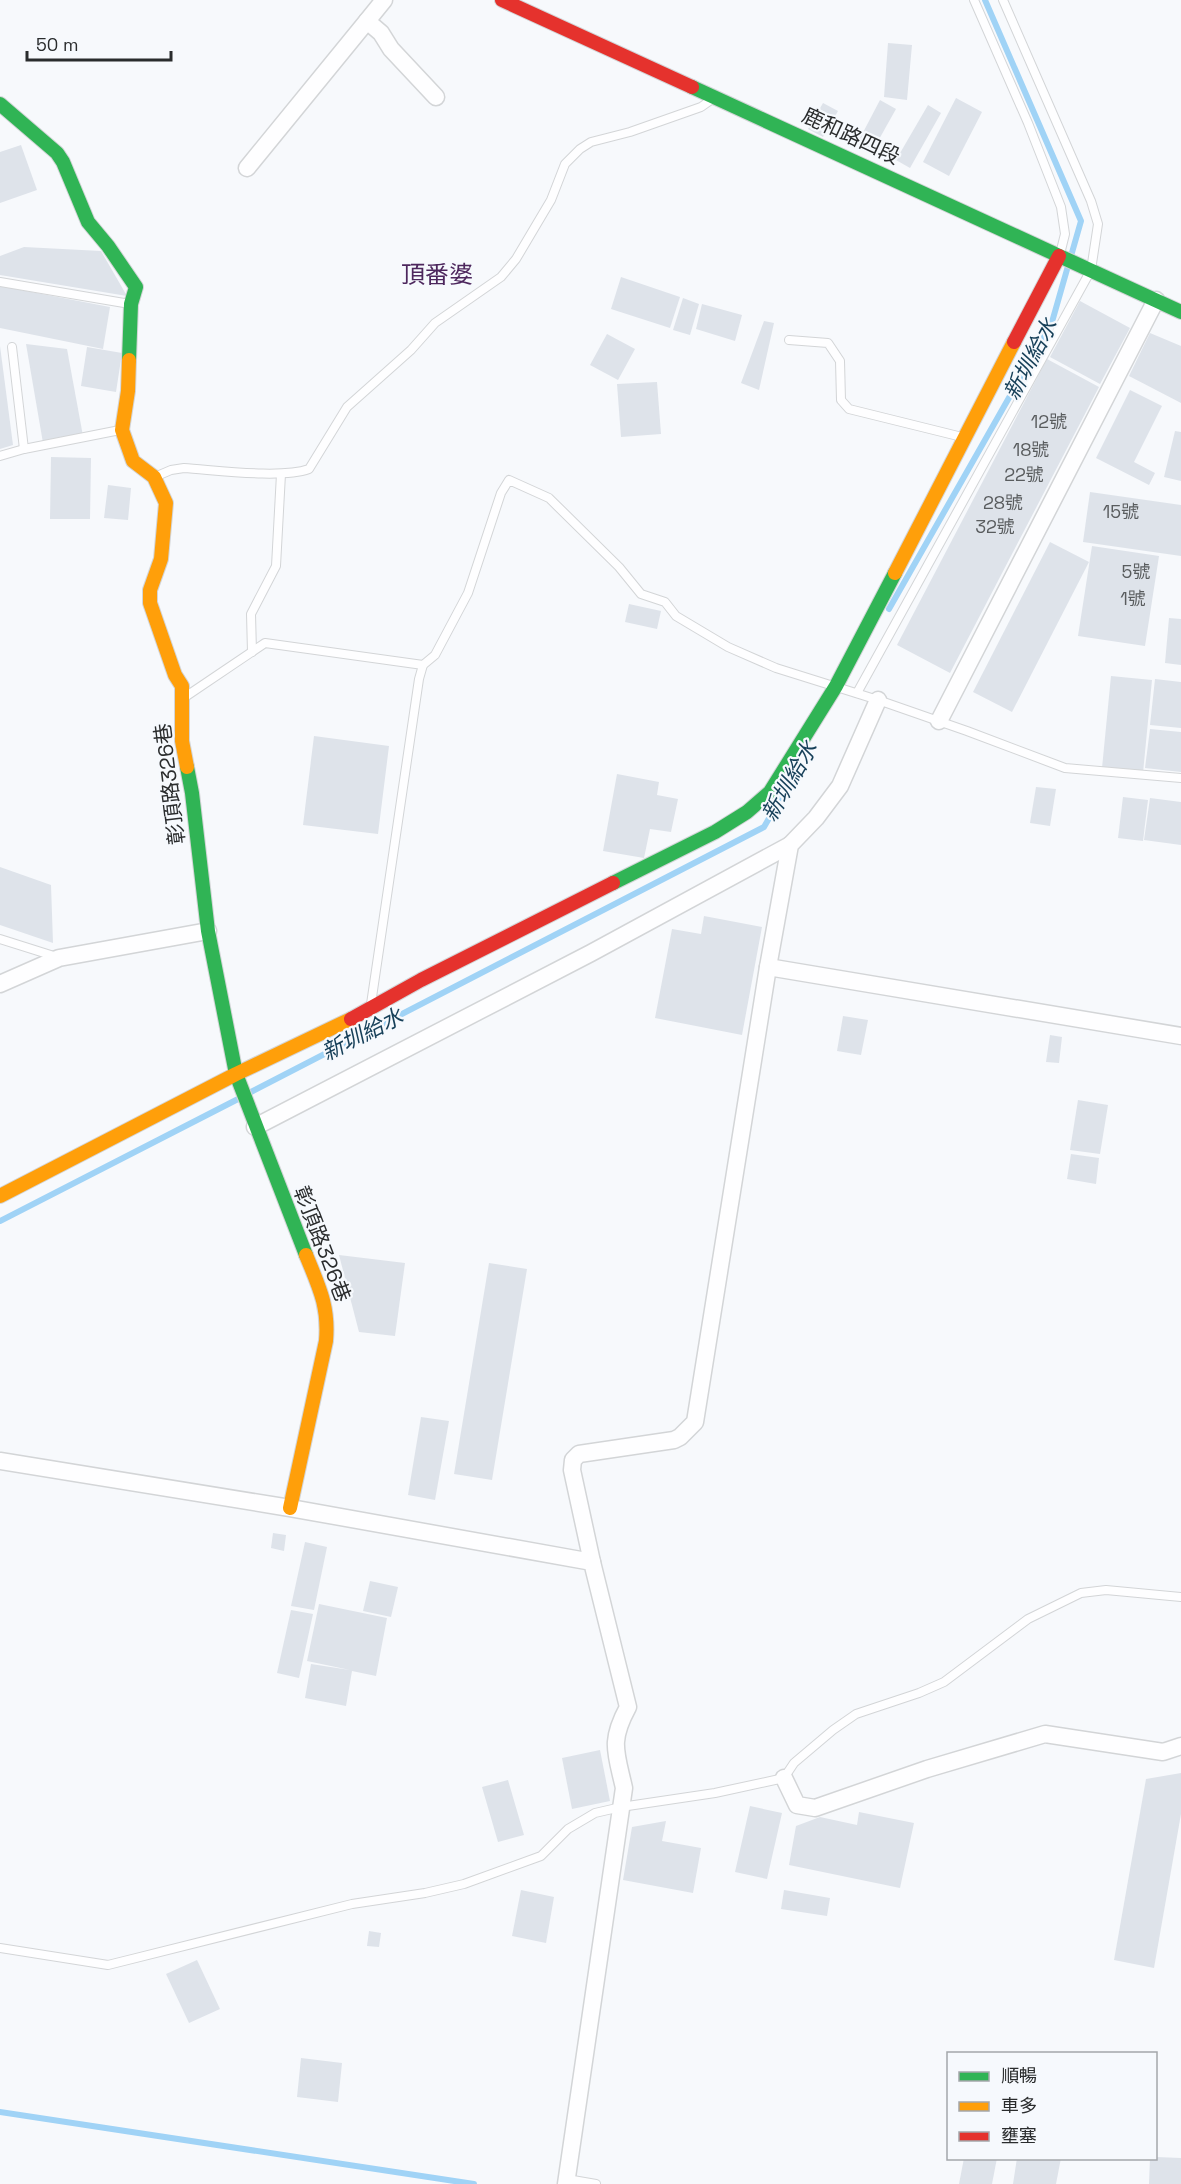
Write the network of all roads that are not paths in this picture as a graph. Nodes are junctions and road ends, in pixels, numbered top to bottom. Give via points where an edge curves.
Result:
1 (384, 0) edge
2 (502, 0) edge
3 (974, 0) edge
4 (1003, 0) edge
5 (367, 21) junction
6 (436, 97) dead end
7 (716, 97) junction
8 (0, 104) edge
9 (247, 168) dead end
10 (1059, 256) junction
11 (1091, 270) junction
12 (0, 282) edge
13 (1156, 300) junction
14 (131, 304) junction
15 (1181, 312) edge
16 (789, 340) dead end
17 (12, 347) dead end
18 (122, 430) junction
19 (966, 437) junction
20 (24, 449) junction
21 (0, 456) edge
22 (281, 474) junction
23 (154, 477) junction
24 (252, 652) junction
25 (423, 665) junction
26 (836, 686) junction
27 (857, 693) junction
28 (182, 699) junction
29 (878, 700) junction
30 (939, 721) junction
31 (1181, 778) edge
32 (790, 845) junction
33 (208, 931) junction
34 (0, 939) edge
35 (59, 958) junction
36 (768, 968) junction
37 (0, 984) edge
38 (370, 1010) junction
39 (1181, 1036) edge
40 (238, 1079) junction
41 (255, 1127) junction
42 (0, 1196) edge
43 (0, 1461) edge
44 (290, 1508) junction
45 (592, 1562) junction
46 (1181, 1597) edge
47 (1181, 1746) edge
48 (784, 1778) junction
49 (621, 1807) junction
50 (0, 1948) edge
51 (567, 2182) edge
52 (596, 2184) edge

1 - 5 street
2 - 7 street, 鹿和路四段
3 - 10 lane via 1061,207 1065,234
4 - 11 lane via 1091,201 1098,224
5 - 6 street
5 - 9 street
7 - 10 street, 鹿和路四段
7 - 22 lane via 701,107 591,142 580,149 566,164 551,200 501,277 435,322 411,350 347,406 309,469
8 - 14 street, 彰頂路326巷 via 63,162 88,222 136,287
10 - 11 street, 鹿和路四段
10 - 19 street
11 - 13 street, 鹿和路四段
11 - 27 lane
12 - 14 lane
13 - 15 street, 鹿和路四段
13 - 30 street
14 - 18 street, 彰頂路326巷 via 128,391
16 - 19 lane via 828,343 840,361 841,400 849,409
17 - 20 lane
18 - 20 lane
18 - 23 street, 彰頂路326巷 via 133,461
19 - 26 street
20 - 21 lane
22 - 23 lane via 184,468
22 - 24 lane via 276,566 251,614
23 - 28 street, 彰頂路326巷 via 166,504 161,559 150,590 150,603 182,686
24 - 25 lane via 265,643
24 - 28 lane
25 - 26 lane via 435,655 468,593 501,493 509,480 549,498 627,575 641,594 665,602 676,616 728,647 776,668
25 - 38 lane
26 - 27 lane
26 - 38 street via 770,792 747,812
27 - 29 lane
28 - 33 street, 彰頂路326巷 via 183,741
29 - 30 lane
29 - 32 street via 840,786
30 - 31 lane via 1065,768
32 - 36 street
32 - 41 street
33 - 35 street
33 - 40 street, 彰頂路326巷
34 - 35 lane
35 - 37 street
36 - 39 street
36 - 45 street via 695,1422 674,1440 579,1454 573,1460
38 - 40 street
40 - 41 street, 彰頂路326巷
40 - 42 street
41 - 44 street, 彰頂路326巷 via 323,1298 328,1320
43 - 44 street
44 - 45 street
45 - 49 street via 628,1707 614,1743 624,1788
46 - 48 lane via 1106,1590 1081,1593 1028,1619 944,1682 856,1714 794,1763
47 - 48 street via 1163,1752 1045,1734 927,1768 815,1808 797,1805
48 - 49 lane
49 - 50 lane via 595,1813 568,1829 542,1856 464,1884 352,1904 108,1965
49 - 51 street
51 - 52 lane

